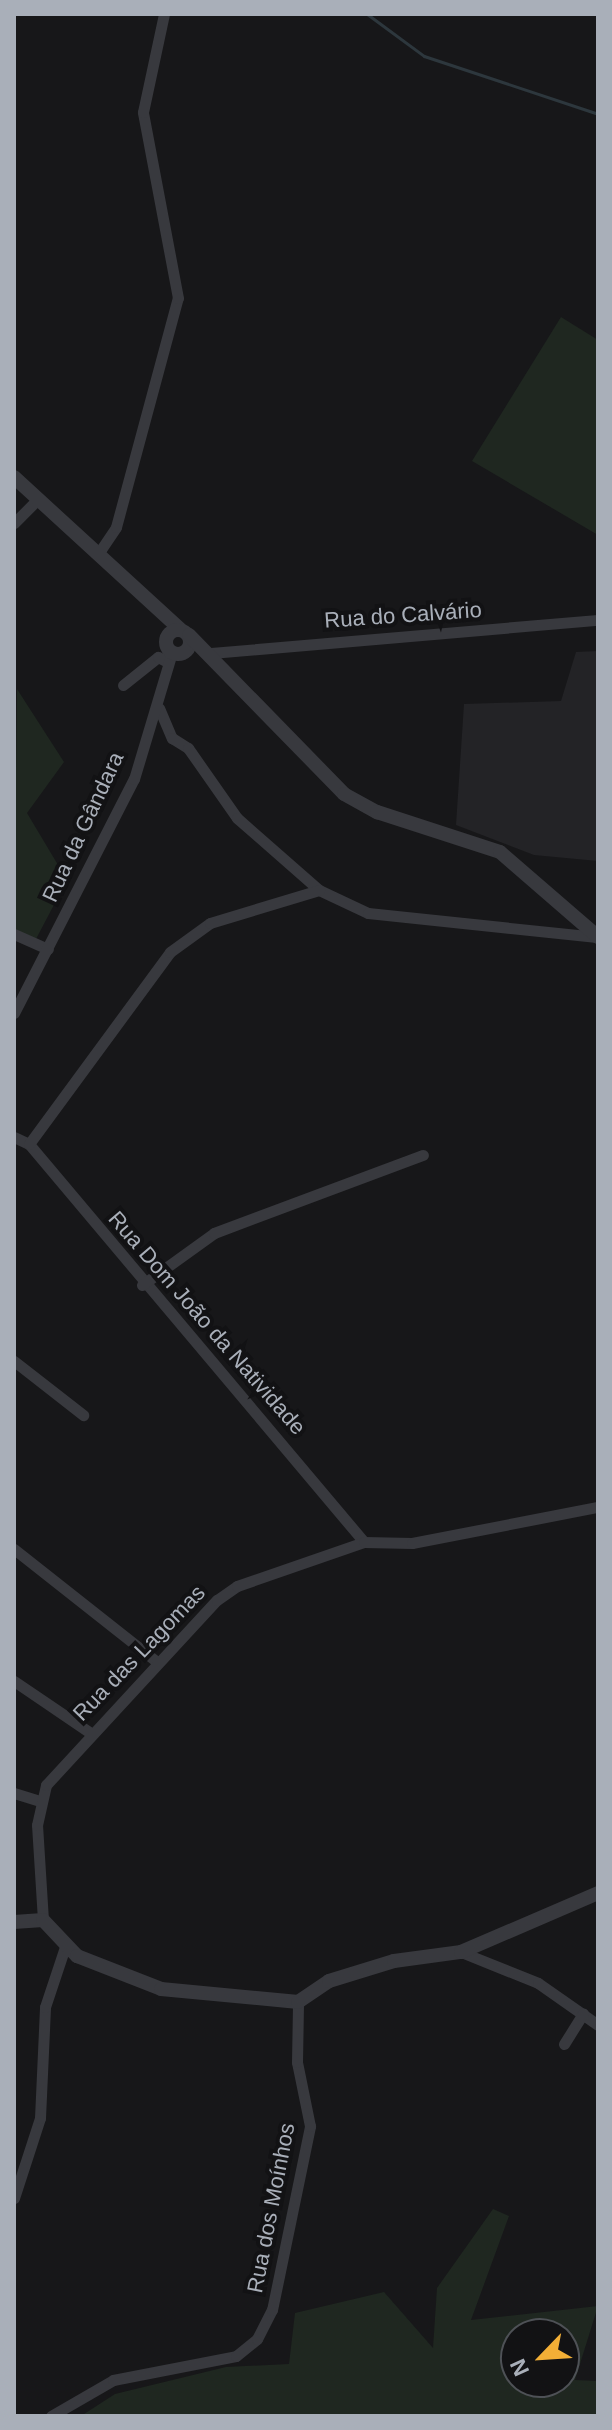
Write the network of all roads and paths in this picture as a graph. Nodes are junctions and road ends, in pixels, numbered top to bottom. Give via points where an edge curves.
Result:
1 (164, 14) edge
2 (14, 477) edge
3 (39, 498) junction
4 (14, 523) edge
5 (98, 554) junction
6 (598, 620) edge
7 (178, 633) junction
8 (211, 653) junction
9 (175, 655) junction
10 (123, 685) dead end
11 (159, 708) junction
12 (319, 890) junction
13 (14, 934) edge
14 (598, 937) edge
15 (48, 949) junction
16 (14, 1013) edge
17 (14, 1137) edge
18 (29, 1144) junction
19 (423, 1155) dead end
20 (142, 1285) junction
21 (14, 1361) edge
22 (83, 1415) dead end
23 (598, 1507) edge
24 (364, 1542) junction
25 (14, 1549) edge
26 (157, 1662) junction
27 (14, 1681) edge
28 (89, 1732) junction
29 (14, 1793) edge
30 (40, 1801) junction
31 (598, 1893) edge
32 (43, 1920) junction
33 (14, 1922) edge
34 (65, 1947) junction
35 (461, 1952) junction
36 (298, 2002) junction
37 (583, 2013) junction
38 (598, 2025) edge
39 (564, 2044) dead end
40 (14, 2198) edge
41 (51, 2416) edge

1 - 5 street via 143,112 178,298 116,527
2 - 3 street
3 - 4 street
3 - 5 street
5 - 7 street
6 - 8 street, Rua do Calvário
7 - 8 street
7 - 9 street
7 - 9 street
8 - 9 street
8 - 14 street via 344,794 377,812 500,852
9 - 10 street via 158,657
9 - 11 street, Rua da Gândara
11 - 12 street via 172,738 188,748 237,818
11 - 15 street, Rua da Gândara via 134,779
12 - 14 street via 368,913
12 - 18 street via 210,923 170,952
13 - 15 street
15 - 16 street, Rua da Gândara
17 - 18 street, Rua Dom João da Natividade
18 - 20 street, Rua Dom João da Natividade
19 - 20 street via 214,1233
20 - 24 street, Rua Dom João da Natividade
21 - 22 street
23 - 24 street, Rua das Lagomas via 412,1543
24 - 26 street, Rua das Lagomas via 237,1586
25 - 26 street
26 - 28 street, Rua das Lagomas
27 - 28 street
28 - 30 street, Rua das Lagomas
29 - 30 street
30 - 32 street
31 - 35 street
32 - 33 street
32 - 34 street
34 - 36 street via 185,1995
34 - 40 street via 45,2007 40,2118
35 - 36 street via 370,1967
35 - 37 street via 538,1983
36 - 41 street, Rua dos Moínhos via 297,2062 310,2126 272,2310 257,2339 236,2356 113,2380
37 - 38 street
37 - 39 street

